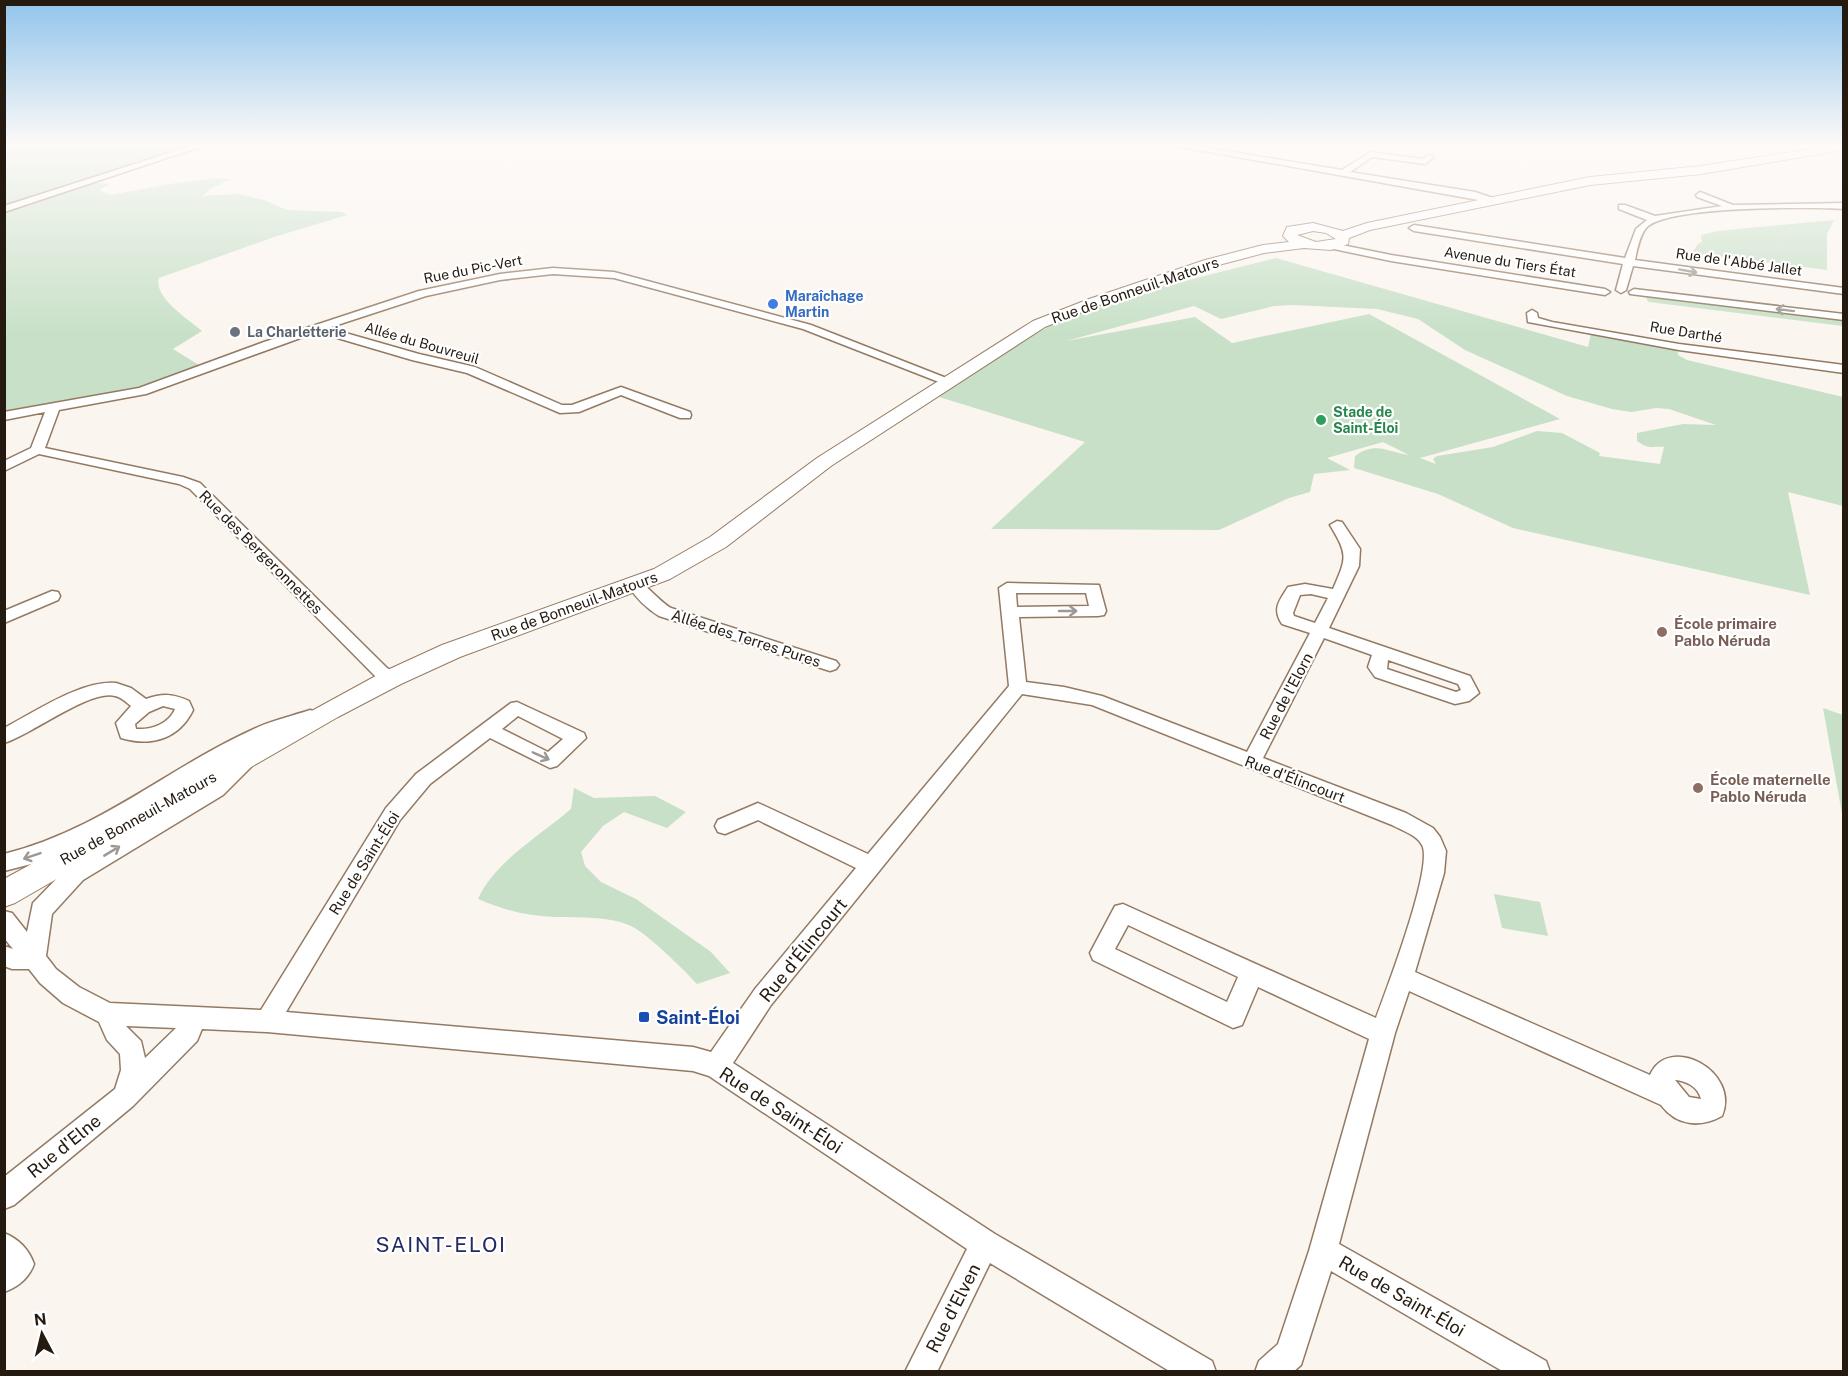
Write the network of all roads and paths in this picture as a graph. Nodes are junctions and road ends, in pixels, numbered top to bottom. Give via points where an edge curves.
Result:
1 (1461, 207) edge
2 (1622, 207) dead end
3 (1755, 207) edge
4 (1736, 208) joint
5 (1653, 219) junction
6 (1367, 227) junction
7 (1414, 228) dead end
8 (1326, 229) junction
9 (1290, 236) junction
10 (1339, 241) junction
11 (1304, 244) junction
12 (1263, 249) junction
13 (1630, 261) junction
14 (1621, 290) junction
15 (1844, 291) edge
16 (1605, 292) junction
17 (1634, 296) junction
18 (1532, 313) dead end
19 (1844, 317) edge
20 (316, 328) junction
21 (1844, 328) edge
22 (1844, 369) edge
23 (948, 381) junction
24 (53, 408) junction
25 (686, 415) dead end
26 (4, 416) edge
27 (37, 450) junction
28 (4, 467) edge
29 (1337, 525) dead end
30 (636, 585) junction
31 (52, 596) dead end
32 (1338, 596) junction
33 (1010, 612) junction
34 (4, 618) edge
35 (1320, 631) junction
36 (1381, 654) dead end
37 (830, 665) dead end
38 (392, 678) junction
39 (1018, 687) junction
40 (143, 706) dead end
41 (328, 711) junction
42 (489, 730) dead end
43 (4, 736) edge
44 (259, 750) junction
45 (1251, 762) junction
46 (725, 826) dead end
47 (4, 863) edge
48 (872, 866) junction
49 (4, 894) edge
50 (4, 920) edge
51 (4, 956) edge
52 (34, 959) junction
53 (1252, 973) junction
54 (1402, 977) junction
55 (108, 1014) junction
56 (195, 1019) junction
57 (267, 1021) junction
58 (1383, 1033) junction
59 (716, 1066) junction
60 (1669, 1096) dead end
61 (124, 1097) junction
62 (4, 1195) edge
63 (985, 1244) junction
64 (4, 1247) edge
65 (1323, 1251) junction
66 (4, 1278) edge
67 (920, 1371) edge
68 (1201, 1371) edge
69 (1270, 1371) edge
70 (1535, 1371) edge

1 - 6 main road
2 - 5 street
3 - 4 street
4 - 5 street
5 - 13 street via 1641,228
6 - 8 main road
6 - 10 main road
7 - 13 street, Rue de l'Abbé Jallet
8 - 9 main road, Rue de Bonneuil-Matours via 1298,228
8 - 10 main road
9 - 11 main road
9 - 12 main road, Rue de Bonneuil-Matours
10 - 11 main road
10 - 16 street, Avenue du Tiers État via 1375,255
11 - 12 main road, Rue de Bonneuil-Matours
12 - 23 main road, Rue de Bonneuil-Matours via 1061,314
13 - 14 street
13 -> 15 street, Rue de l'Abbé Jallet
14 - 16 street via 1605,287
14 - 17 street
16 - 17 street via 1605,297
19 -> 17 street
17 - 21 street
18 - 22 street, Rue Darthé via 1532,320 1551,325
20 - 23 street, Rue du Pic-Vert via 423,293 466,284 535,273 585,272 623,277 807,327
20 - 24 street, Rue du Pic-Vert via 142,391
20 - 25 street, Allée du Bouvreuil via 471,370 560,409 574,409 621,391
23 - 30 main road, Rue de Bonneuil-Matours via 824,462 718,542
24 - 26 street, Rue du Pic-Vert
24 - 27 street
27 - 28 street
27 - 38 street, Rue des Bergeronnettes via 195,486 381,672
29 - 32 street, Rue de l'Elorn via 1352,549 1353,558
30 - 37 street, Allée des Terres Pures via 655,607 665,612
30 - 38 main road, Rue de Bonneuil-Matours via 461,647
31 - 34 street
32 - 35 street, Rue de l'Elorn
32 - 35 street via 1308,588 1298,590 1283,609 1288,620
33 -> 33 street via 1098,611 1093,588 1007,588
33 - 39 street
35 - 36 street
35 - 45 street, Rue de l'Elorn
38 - 41 main road, Rue de Bonneuil-Matours
39 - 45 street, Rue d'Élincourt via 1096,700
39 - 48 street, Rue d'Élincourt
40 - 43 street via 126,692 95,691
41 - 44 main road, Rue de Bonneuil-Matours
41 -> 47 street via 262,732 82,836 29,858
42 - 57 street, Rue de Saint-Éloi via 423,779 393,814
44 - 49 main road, Rue de Bonneuil-Matours
52 -> 44 street via 41,910 75,874 216,790
45 - 54 street, Rue d'Élincourt via 1399,819 1426,834 1433,843 1433,873
46 - 48 street via 758,811
48 - 59 street, Rue d'Élincourt via 763,997
50 - 52 street, Rue de Saint-Éloi
51 - 52 street
52 - 55 street, Rue de Saint-Éloi via 71,995
53 - 53 street via 1233,1017 1101,953 1123,913
53 - 58 street
54 - 58 street, Rue d'Élincourt
54 - 60 street
55 - 56 street, Rue de Saint-Éloi
55 - 61 street, Rue d'Elne via 116,1032 132,1049 135,1070
56 - 57 street, Rue de Saint-Éloi
56 - 61 street, Rue d'Elne via 188,1033
57 - 59 street, Rue de Saint-Éloi via 693,1059
58 - 65 street, Rue d'Élincourt
59 - 63 street, Rue de Saint-Éloi
61 - 62 street, Rue d'Elne
63 - 67 street, Rue d'Elven
63 - 68 street, Rue de Saint-Éloi
64 - 66 street via 20,1264
65 - 69 street, Rue de Saint-Éloi via 1290,1354
65 - 70 street, Rue de Saint-Éloi

